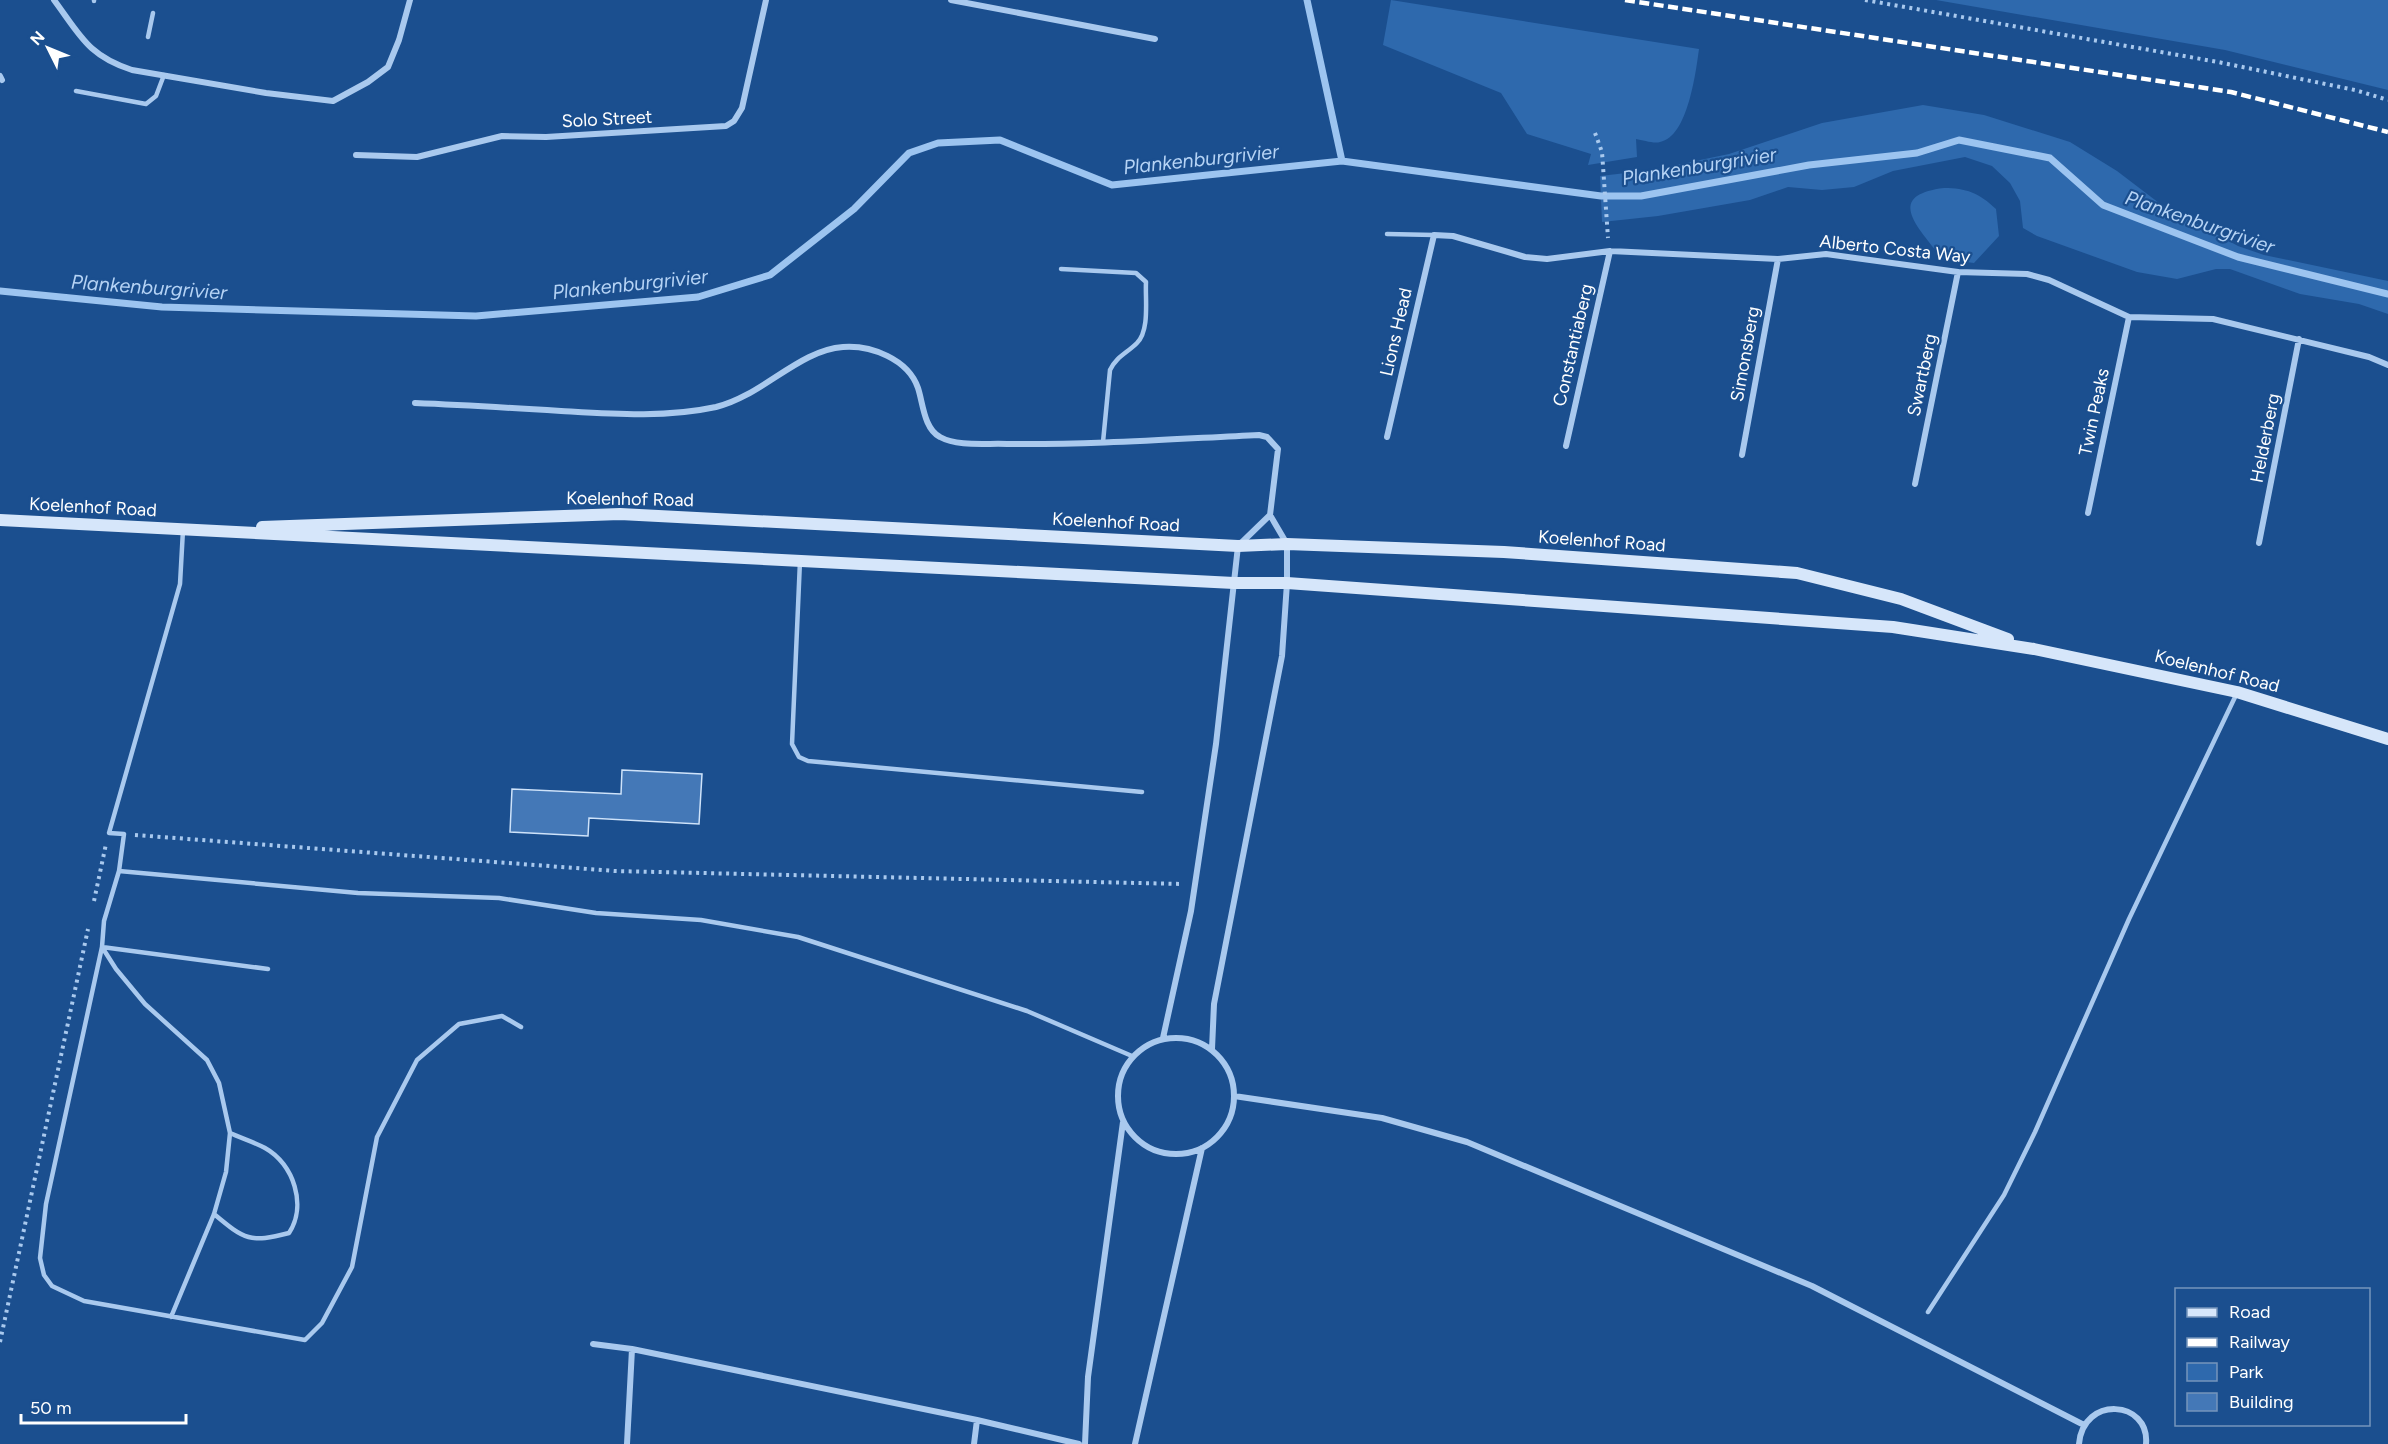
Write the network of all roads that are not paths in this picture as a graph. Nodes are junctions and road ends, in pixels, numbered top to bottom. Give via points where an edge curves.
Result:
1 (54, 0) edge
2 (410, 0) edge
3 (766, 0) edge
4 (951, 0) edge
5 (153, 13) dead end
6 (148, 37) dead end
7 (1155, 39) dead end
8 (164, 75) junction
9 (76, 91) dead end
10 (356, 154) dead end
11 (1387, 234) dead end
12 (1434, 235) junction
13 (1610, 251) junction
14 (1778, 259) junction
15 (1061, 270) dead end
16 (1958, 272) junction
17 (2129, 317) junction
18 (2300, 339) junction
19 (2388, 365) edge
20 (416, 403) dead end
21 (1387, 437) dead end
22 (1103, 442) junction
23 (1566, 446) dead end
24 (1742, 455) dead end
25 (1915, 484) dead end
26 (2088, 513) dead end
27 (1270, 515) junction
28 (0, 520) edge
29 (183, 530) junction
30 (2259, 543) dead end
31 (1287, 544) junction
32 (1238, 546) junction
33 (800, 561) junction
34 (1234, 583) junction
35 (1287, 583) junction
36 (2034, 649) junction
37 (2237, 692) junction
38 (2388, 739) edge
39 (1142, 792) dead end
40 (119, 871) junction
41 (102, 947) junction
42 (268, 969) dead end
43 (521, 1027) dead end
44 (1163, 1038) junction
45 (1212, 1050) junction
46 (1132, 1056) junction
47 (1234, 1096) junction
48 (1123, 1122) junction
49 (230, 1133) junction
50 (1202, 1148) junction
51 (214, 1214) junction
52 (1928, 1312) dead end
53 (171, 1317) junction
54 (593, 1344) dead end
55 (632, 1349) junction
56 (977, 1420) junction
57 (2084, 1425) junction
58 (627, 1444) edge
59 (974, 1444) edge
60 (1079, 1444) edge
61 (1085, 1444) edge
62 (1135, 1444) edge
63 (2079, 1444) edge
64 (2146, 1444) edge

1 - 8 street via 102,59 132,70
2 - 8 street via 388,67 333,101
3 - 10 street, Solo Street via 742,108 726,126 502,136 417,157
4 - 7 street
5 - 6 lane
8 - 9 lane via 156,96 146,104
11 - 12 lane, Alberto Costa Way
12 - 13 street, Alberto Costa Way via 1547,259
12 - 21 street, Lions Head
13 - 14 street, Alberto Costa Way
13 - 23 street, Constantiaberg
14 - 16 street, Alberto Costa Way via 1826,254
14 - 24 street, Simonsberg
15 - 22 lane via 1136,273 1146,282 1142,335 1110,370
16 - 17 street, Alberto Costa Way via 2027,274 2049,280
16 - 25 street, Swartberg
17 - 18 street, Alberto Costa Way via 2213,319
17 - 26 street, Twin Peaks
18 - 19 street, Alberto Costa Way
18 - 30 street, Helderberg
20 - 22 street via 668,415 720,406 760,389 816,353 844,347 879,352 900,364 918,386 930,427 944,439 973,443
22 - 27 street via 1267,437 1278,449
27 - 31 street
27 - 32 street
28 - 29 main road, Koelenhof Road
29 - 32 main road, Koelenhof Road via 620,514
29 - 33 main road, Koelenhof Road
29 - 40 lane via 180,585 109,833 124,834
31 - 32 main road, Koelenhof Road
31 - 35 street
31 - 36 main road, Koelenhof Road via 1504,552 1797,573 1901,599
32 - 34 street
33 - 34 main road, Koelenhof Road
33 - 39 lane via 792,744 799,757 808,761
34 - 35 main road, Koelenhof Road
34 - 44 street via 1195,885
35 - 36 main road, Koelenhof Road via 1893,627
35 - 45 street via 1282,656 1214,1004
36 - 37 main road, Koelenhof Road
37 - 38 main road, Koelenhof Road
37 - 52 lane via 2014,1174
40 - 41 lane via 104,921
40 - 46 lane via 358,894 499,898 596,913 701,920 798,937 1027,1011
41 - 42 lane
41 - 49 lane via 145,1004 207,1060 219,1083
41 - 53 lane via 46,1204 40,1258 44,1275 52,1286 84,1301
43 - 53 lane via 501,1016 459,1024 417,1060 377,1137 352,1267 322,1323 304,1340
44 - 45 street via 1197,1041
44 - 46 street
45 - 47 street via 1232,1079
46 - 48 street via 1118,1087
47 - 50 street via 1225,1126
47 - 57 street via 1382,1118 1467,1142 1812,1286
48 - 50 street via 1148,1148 1176,1154
48 - 61 street via 1088,1377
49 - 51 lane via 226,1172
49 - 51 lane via 267,1149 286,1168 296,1187 297,1220 289,1233 260,1240 236,1233
50 - 62 street
51 - 53 lane
54 - 55 street
55 - 56 street
55 - 58 street
56 - 59 street
56 - 60 street
57 - 63 street
57 - 64 street via 2100,1411 2120,1409 2139,1420

